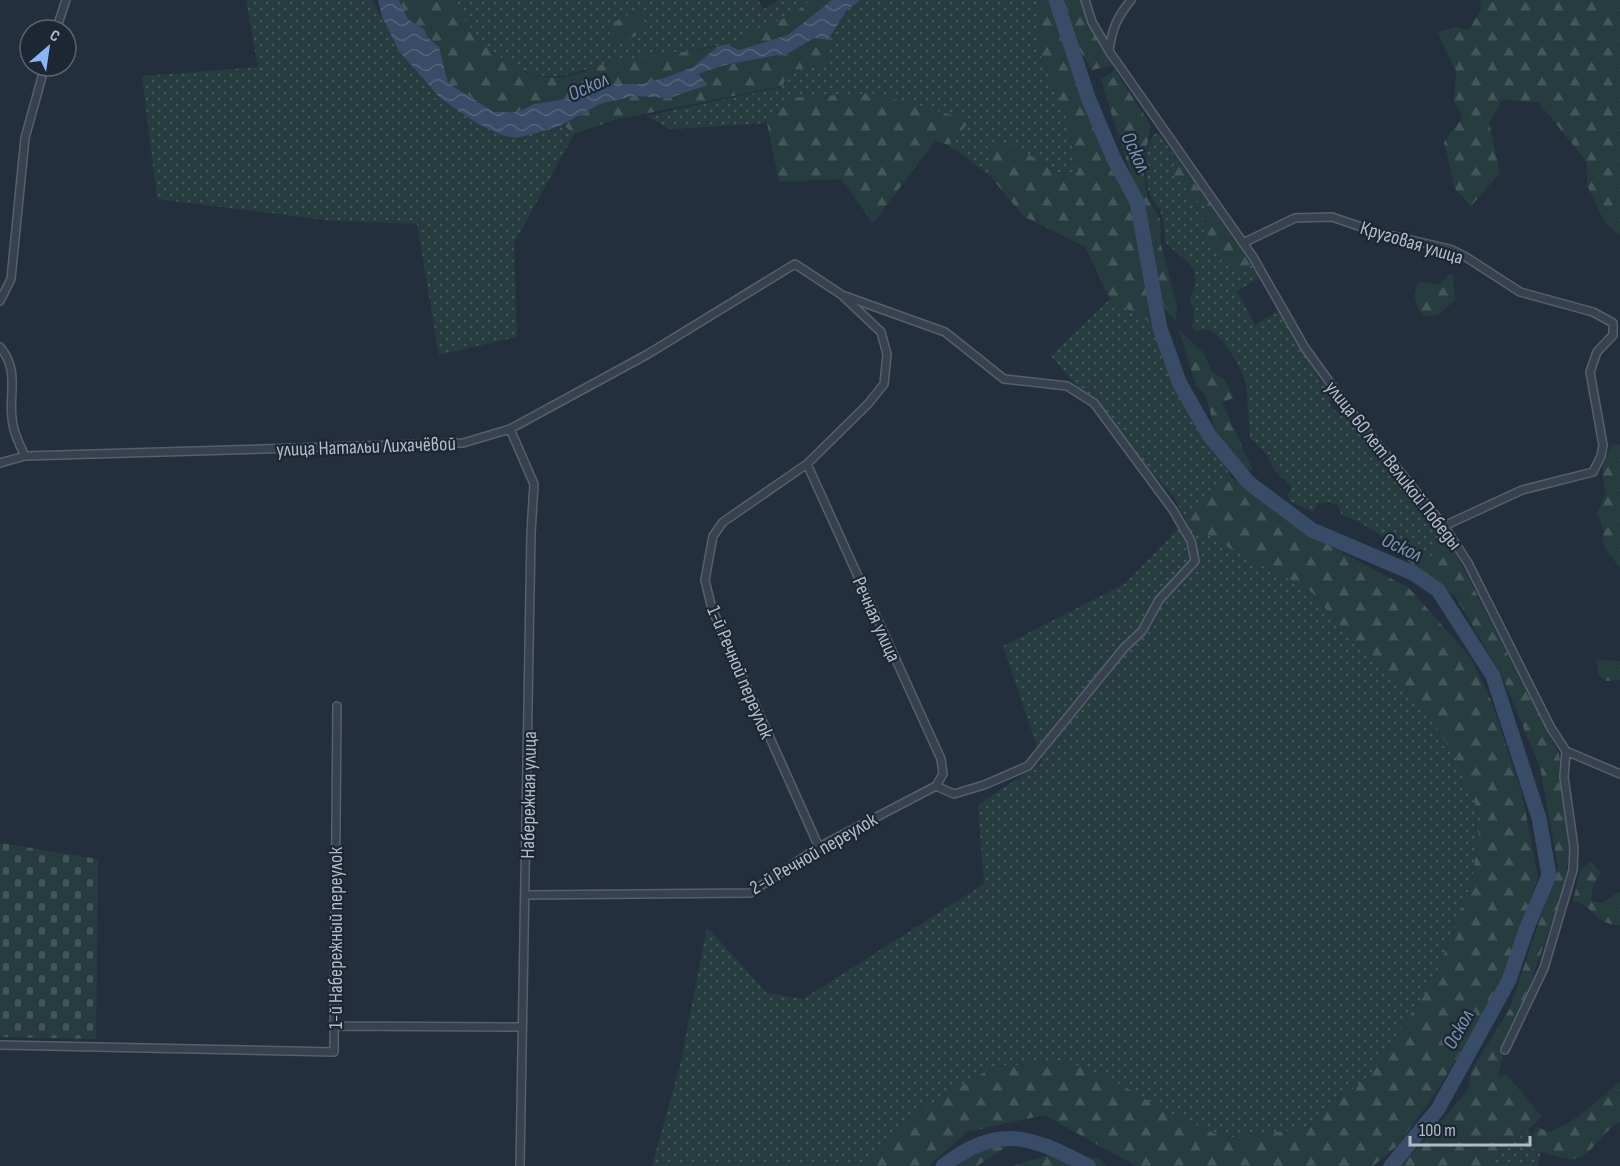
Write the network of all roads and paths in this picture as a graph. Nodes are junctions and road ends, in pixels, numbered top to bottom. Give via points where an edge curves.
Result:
1 (66, 0) edge
2 (1085, 0) edge
3 (1131, 0) edge
4 (60, 18) edge
5 (1109, 51) junction
6 (42, 78) edge
7 (1243, 243) junction
8 (842, 295) junction
9 (0, 301) edge
10 (0, 347) edge
11 (510, 429) junction
12 (24, 456) junction
13 (0, 464) edge
14 (807, 464) junction
15 (1444, 526) junction
16 (337, 706) dead end
17 (1566, 751) junction
18 (1620, 774) edge
19 (936, 786) junction
20 (819, 847) junction
21 (527, 895) junction
22 (335, 1026) junction
23 (522, 1027) junction
24 (0, 1046) edge
25 (1505, 1050) dead end
26 (520, 1166) edge

1 - 4 street
2 - 5 street, улица 60 лет Великой Победы via 1092,22
3 - 5 street via 1118,16
5 - 7 street, улица 60 лет Великой Победы
6 - 9 street via 25,138 11,279
7 - 15 street, улица 60 лет Великой Победы via 1305,348 1348,409
7 - 15 street, Круговая улица via 1295,218 1332,217 1450,249 1520,292 1593,312 1613,323 1613,335 1597,352 1590,372 1603,445 1593,472 1521,490
8 - 11 street, улица Натальи Лихачёвой via 795,264 648,354
8 - 14 street, 1-й Речной переулок via 881,332 887,354 884,384
8 - 19 street via 945,332 1004,379 1067,386 1094,404 1173,510 1191,541 1195,561 1159,600 1142,631 1028,766 954,794
10 - 12 street via 9,358 13,375 12,424
11 - 12 street, улица Натальи Лихачёвой via 463,443
11 - 21 street, Набережная улица via 534,484
12 - 13 street, улица Натальи Лихачёвой
14 - 19 street, Речная улица via 940,759 943,774
14 - 20 street, 1-й Речной переулок via 723,522 713,536 705,580 712,609
15 - 17 street, улица 60 лет Великой Победы via 1468,563
16 - 22 street, 1-й Набережный переулок
17 - 18 street
17 - 25 street via 1564,777 1574,848 1573,870 1544,968
19 - 20 street, 2-й Речной переулок
20 - 21 street, 2-й Речной переулок via 750,893
21 - 23 street, Набережная улица
22 - 23 street
22 - 24 street, 1-й Набережный переулок via 334,1052
23 - 26 street, Набережная улица

